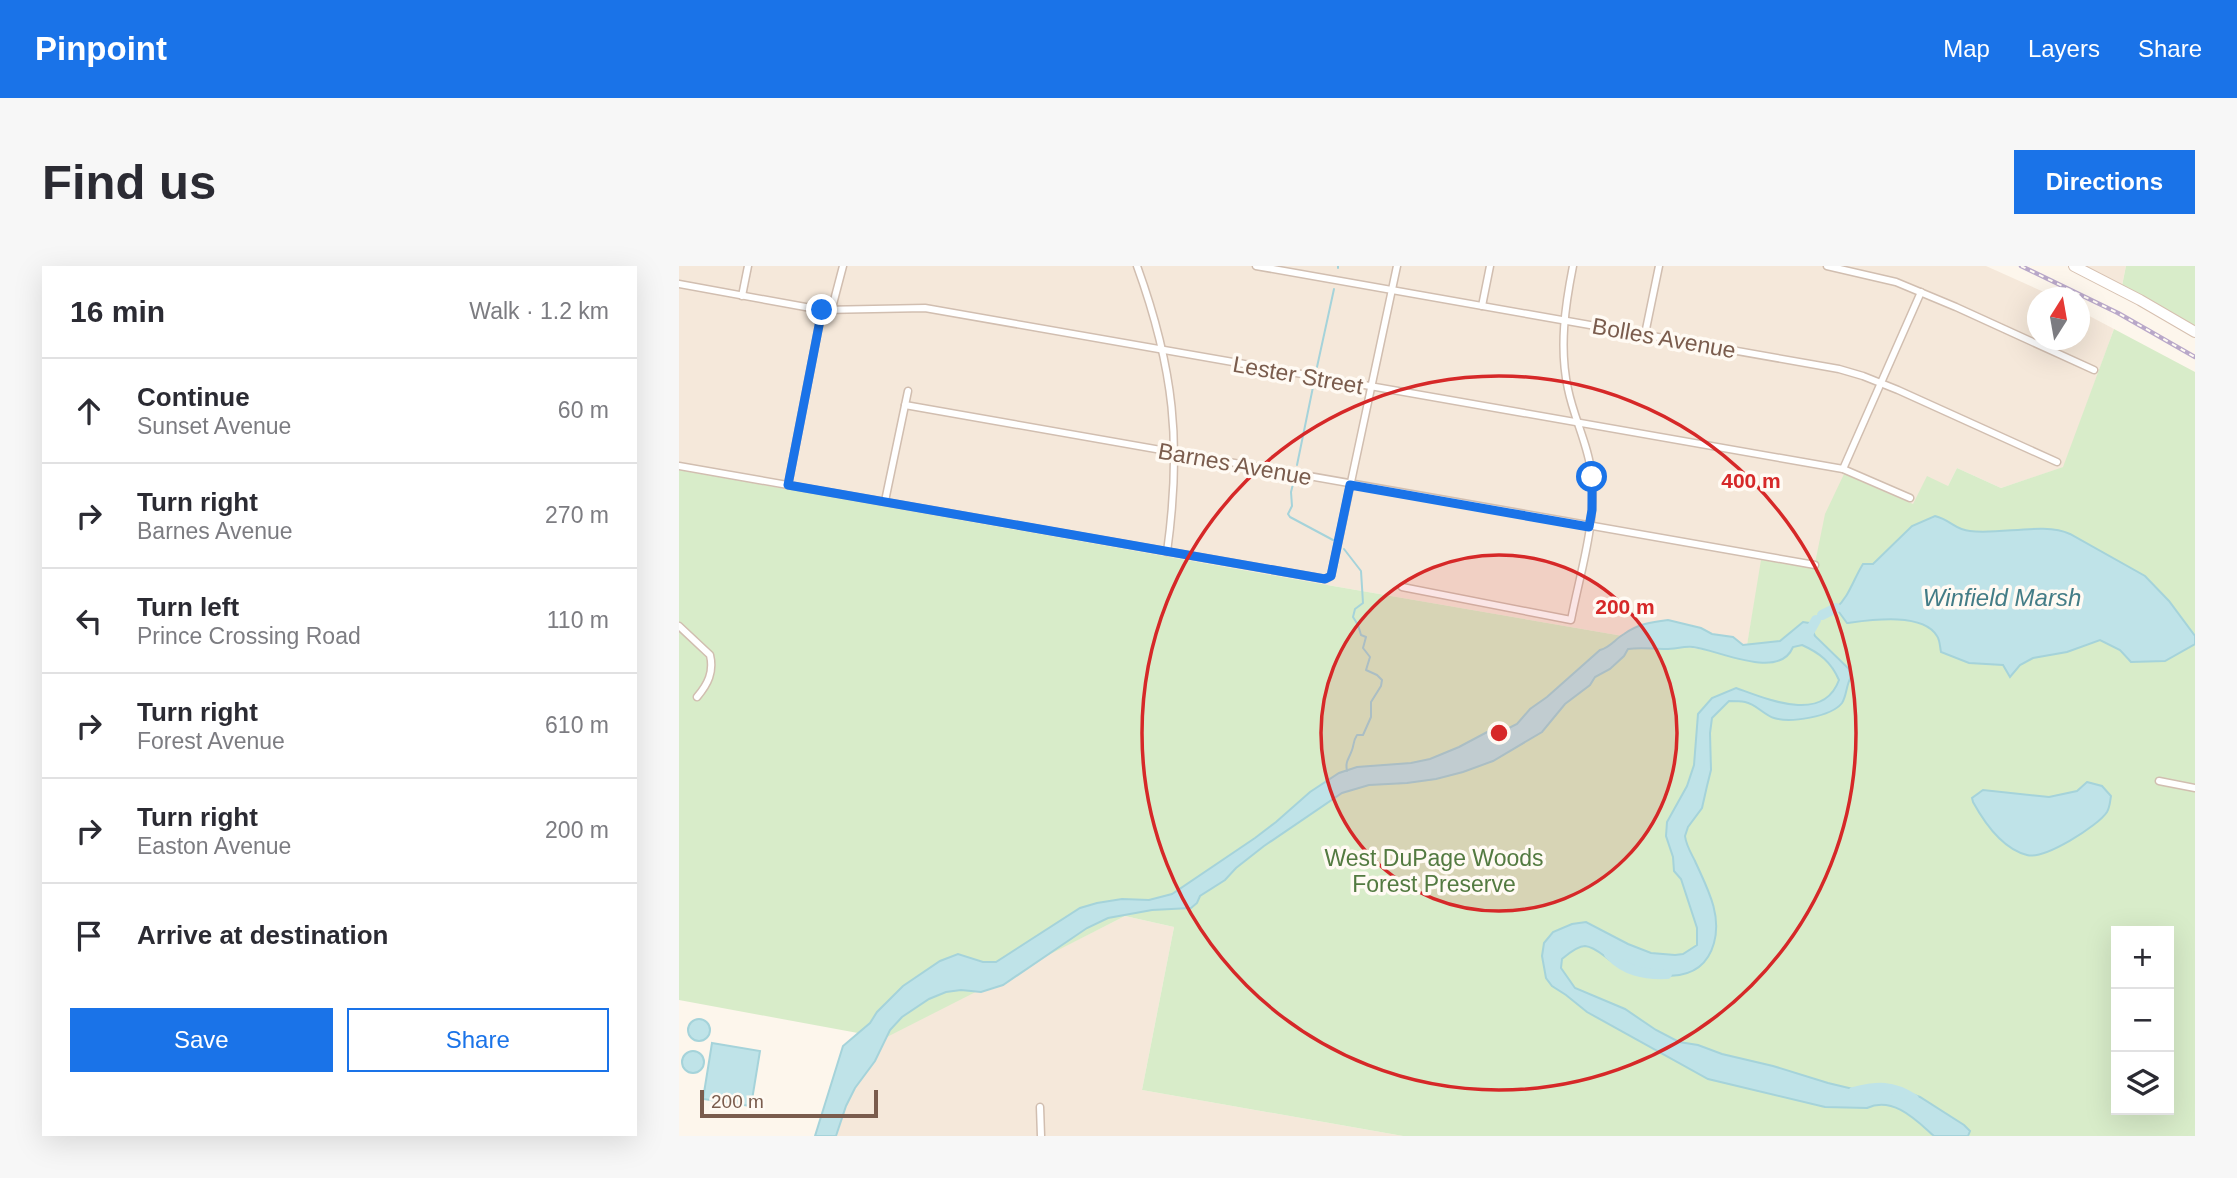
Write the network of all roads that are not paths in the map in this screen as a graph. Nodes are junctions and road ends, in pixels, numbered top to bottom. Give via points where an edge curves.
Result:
1 (748, 266) edge
2 (843, 266) edge
3 (1136, 266) edge
4 (1256, 266) edge
5 (1397, 266) edge
6 (1490, 266) edge
7 (1573, 266) edge
8 (1659, 266) edge
9 (1827, 266) edge
10 (2074, 266) edge
11 (679, 284) edge
12 (1392, 290) junction
13 (1921, 292) junction
14 (742, 296) junction
15 (1482, 306) junction
16 (832, 309) junction
17 (822, 310) junction
18 (1565, 321) junction
19 (2195, 332) edge
20 (1645, 334) junction
21 (1164, 351) junction
22 (2094, 370) dead end
23 (1881, 383) junction
24 (1371, 388) junction
25 (908, 391) dead end
26 (905, 405) junction
27 (1579, 424) junction
28 (1176, 454) junction
29 (2057, 462) dead end
30 (679, 466) edge
31 (1843, 469) junction
32 (788, 485) junction
33 (1350, 485) junction
34 (1910, 498) dead end
35 (885, 501) junction
36 (1589, 527) junction
37 (1167, 552) junction
38 (1815, 565) dead end
39 (1402, 587) dead end
40 (679, 626) edge
41 (697, 696) dead end
42 (2159, 781) dead end
43 (2195, 788) edge
44 (1039, 1107) dead end
45 (1041, 1136) edge

1 - 14 street
2 - 16 street
3 - 21 street
4 - 12 street, Bolles Avenue
5 - 12 street
6 - 15 street
7 - 18 street
8 - 20 street
9 - 13 street
10 - 19 street
11 - 14 street, Lester Street
12 - 15 street, Bolles Avenue
12 - 24 street
13 - 22 street
13 - 23 street
14 - 17 street, Lester Street
15 - 18 street, Bolles Avenue
16 - 17 street, Lester Street
16 - 21 street, Lester Street via 925,308
17 - 32 street
18 - 20 street, Bolles Avenue
18 - 27 street via 1565,371
20 - 23 street, Bolles Avenue via 1839,369
21 - 24 street, Lester Street
21 - 28 street
23 - 29 street, Bolles Avenue
23 - 31 street
24 - 27 street, Lester Street
24 - 33 street
25 - 26 street
26 - 28 street, Barnes Avenue
26 - 35 street
27 - 31 street, Lester Street
27 - 36 street via 1592,477
28 - 33 street, Barnes Avenue
28 - 37 street
30 - 32 street
31 - 34 street, Lester Street
32 - 35 street
33 - 36 street, Barnes Avenue
33 - 37 street via 1331,576 1325,579
35 - 37 street
36 - 38 street, Barnes Avenue
36 - 39 street via 1571,620
40 - 41 street via 712,660 707,685
42 - 43 street
44 - 45 street

